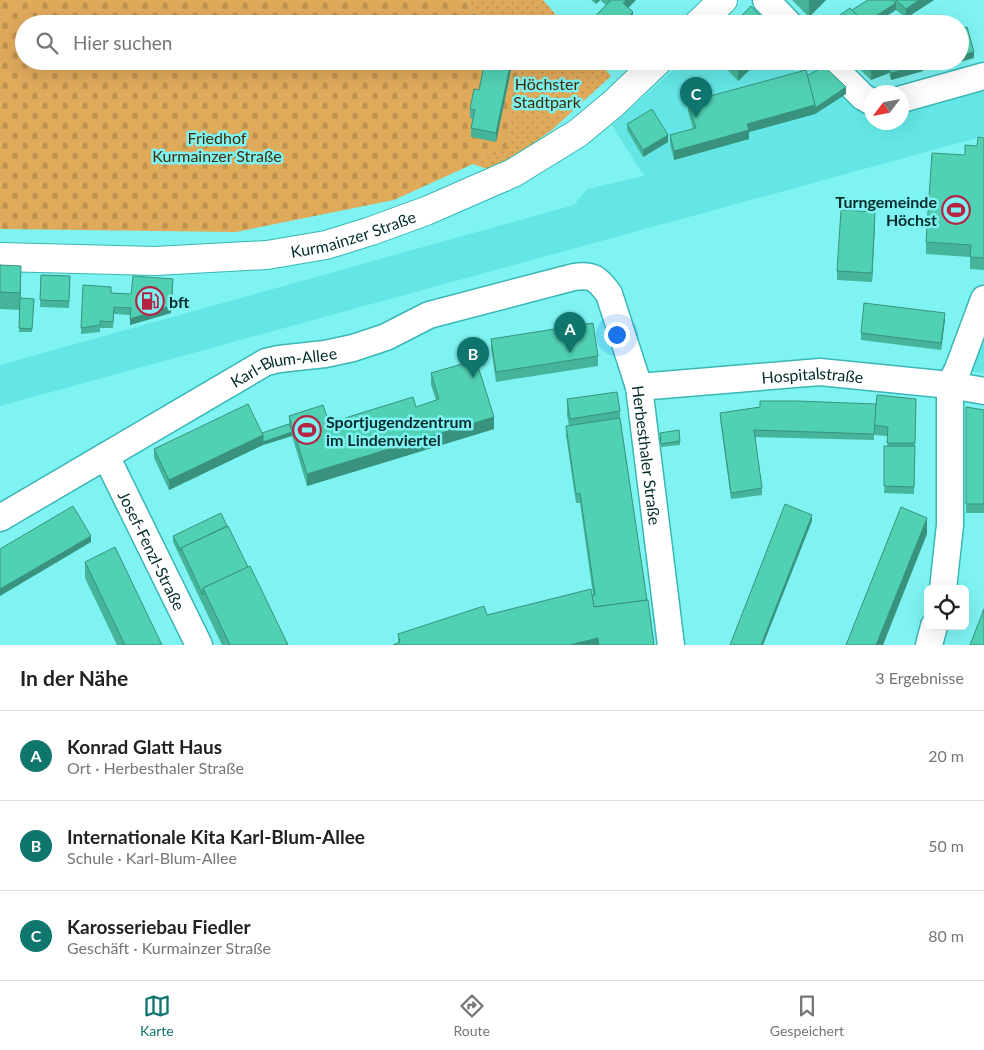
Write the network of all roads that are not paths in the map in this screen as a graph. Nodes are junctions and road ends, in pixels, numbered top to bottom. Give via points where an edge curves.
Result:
1 (723, 0) edge
2 (766, 0) edge
3 (707, 15) edge
4 (780, 15) edge
5 (648, 70) edge
6 (836, 70) edge
7 (984, 76) edge
8 (909, 97) edge
9 (864, 98) edge
10 (0, 257) edge
11 (591, 276) joint
12 (984, 299) edge
13 (950, 385) junction
14 (639, 387) junction
15 (984, 391) edge
16 (106, 456) junction
17 (0, 518) edge
18 (943, 585) edge
19 (933, 630) edge
20 (199, 645) edge
21 (671, 645) edge
22 (929, 645) edge

1 - 3 main road
2 - 4 street
5 - 10 main road, Kurmainzer Straße via 578,133 513,173 426,211 326,244 267,255 155,261
6 - 9 street
7 - 8 street
11 - 14 street, Herbesthaler Straße via 609,294
11 - 16 street, Karl-Blum-Allee via 574,277 429,315 386,337 353,348 266,362
12 - 13 street
13 - 14 street, Hospitalstraße via 820,372
13 - 15 street, Hospitalstraße
13 - 18 street via 950,525
14 - 21 street, Herbesthaler Straße
16 - 17 street, Karl-Blum-Allee
16 - 20 street, Josef-Fenzl-Straße
19 - 22 street

